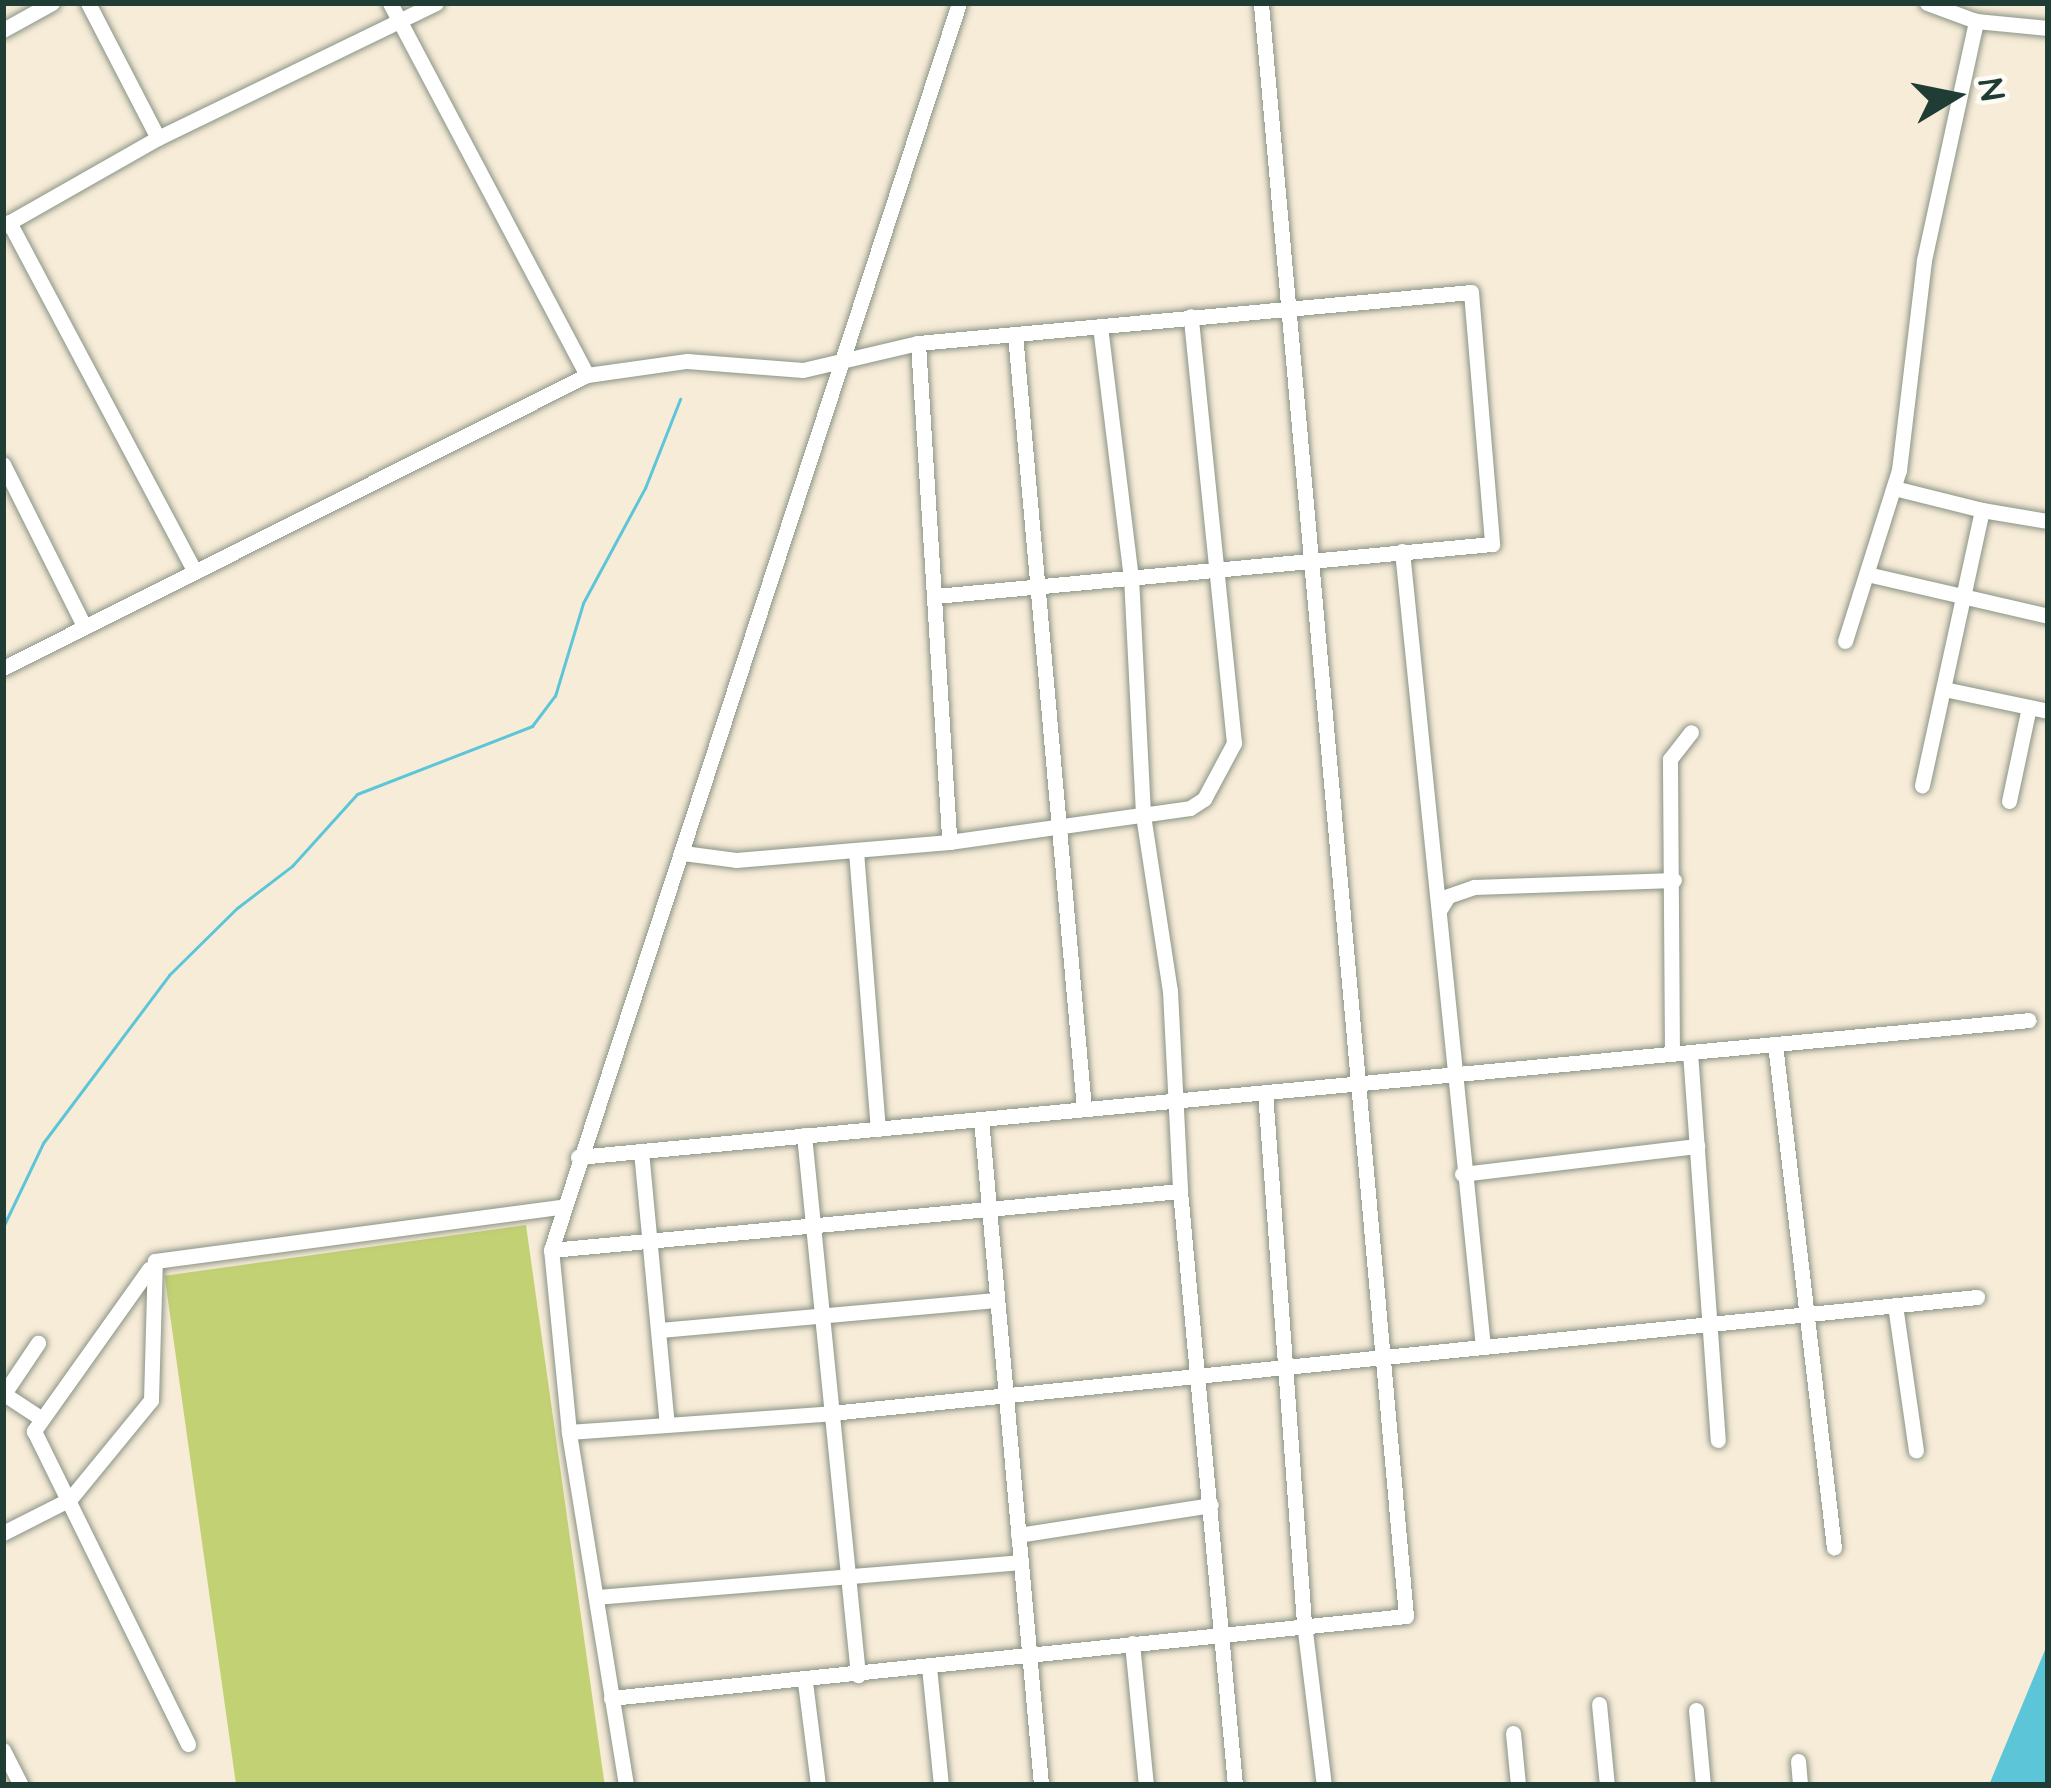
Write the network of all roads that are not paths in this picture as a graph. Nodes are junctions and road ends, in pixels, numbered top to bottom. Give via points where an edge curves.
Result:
1 (52, 3) edge
2 (88, 3) edge
3 (390, 3) edge
4 (436, 3) edge
5 (958, 3) edge
6 (1261, 3) edge
7 (1927, 3) edge
8 (1976, 21) junction
9 (400, 23) junction
10 (2048, 28) edge
11 (3, 30) edge
12 (158, 138) junction
13 (6, 224) edge
14 (1286, 304) junction
15 (1191, 316) junction
16 (1100, 326) junction
17 (1015, 334) junction
18 (918, 343) junction
19 (844, 357) junction
20 (587, 375) junction
21 (3, 464) edge
22 (1894, 488) junction
23 (1982, 509) junction
24 (2048, 521) edge
25 (1402, 551) junction
26 (1309, 561) junction
27 (1216, 569) junction
28 (195, 572) junction
29 (1871, 575) junction
30 (1131, 577) junction
31 (1036, 588) junction
32 (936, 596) junction
33 (1964, 598) junction
34 (2048, 616) edge
35 (84, 626) junction
36 (1846, 641) dead end
37 (3, 668) edge
38 (1944, 688) junction
39 (2029, 706) junction
40 (2048, 711) edge
41 (1691, 732) dead end
42 (1922, 786) dead end
43 (2009, 801) dead end
44 (1143, 815) junction
45 (1059, 828) junction
46 (949, 842) junction
47 (856, 851) junction
48 (683, 854) junction
49 (1674, 880) junction
50 (1440, 909) junction
51 (2029, 1020) dead end
52 (1775, 1044) junction
53 (1690, 1052) junction
54 (1672, 1053) junction
55 (1452, 1074) junction
56 (1358, 1083) junction
57 (1265, 1092) junction
58 (1176, 1101) junction
59 (1084, 1109) junction
60 (981, 1119) junction
61 (878, 1129) junction
62 (804, 1135) junction
63 (1697, 1146) junction
64 (641, 1151) junction
65 (578, 1157) junction
66 (1462, 1174) junction
67 (1180, 1191) junction
68 (560, 1208) junction
69 (989, 1214) junction
70 (814, 1228) junction
71 (649, 1244) junction
72 (551, 1250) junction
73 (150, 1267) junction
74 (1977, 1297) dead end
75 (997, 1300) junction
76 (1895, 1305) junction
77 (1807, 1314) junction
78 (823, 1318) junction
79 (1708, 1324) junction
80 (659, 1330) junction
81 (38, 1343) dead end
82 (1483, 1347) junction
83 (1383, 1357) junction
84 (1289, 1367) junction
85 (1203, 1376) junction
86 (3, 1394) edge
87 (1006, 1395) junction
88 (831, 1413) junction
89 (42, 1419) junction
90 (667, 1424) junction
91 (569, 1432) junction
92 (1718, 1440) dead end
93 (1916, 1450) dead end
94 (70, 1499) junction
95 (1211, 1505) junction
96 (3, 1533) edge
97 (1018, 1535) junction
98 (1834, 1548) dead end
99 (1021, 1562) junction
100 (849, 1579) junction
101 (596, 1597) junction
102 (1304, 1623) junction
103 (1224, 1633) junction
104 (1132, 1643) junction
105 (1029, 1655) junction
106 (929, 1667) junction
107 (858, 1675) junction
108 (805, 1682) junction
109 (611, 1698) junction
110 (1599, 1704) dead end
111 (1696, 1710) dead end
112 (1513, 1733) dead end
113 (188, 1744) dead end
114 (3, 1750) edge
115 (1798, 1760) dead end
116 (21, 1785) edge
117 (626, 1785) edge
118 (818, 1785) edge
119 (941, 1785) edge
120 (1041, 1785) edge
121 (1146, 1785) edge
122 (1235, 1785) edge
123 (1324, 1785) edge
124 (1518, 1785) edge
125 (1607, 1785) edge
126 (1703, 1785) edge
127 (1800, 1785) edge

1 - 11 street
2 - 12 street
3 - 9 street
4 - 9 street
5 - 19 street
6 - 14 street
7 - 8 street
8 - 10 street
8 - 22 street via 1924,260
9 - 12 street
9 - 20 street
12 - 13 street
13 - 28 street
14 - 15 street
14 - 25 street via 1471,292 1492,544
14 - 26 street
15 - 16 street
15 - 27 street
16 - 17 street
16 - 30 street
17 - 18 street
17 - 31 street
18 - 19 street
18 - 32 street
19 - 20 street via 803,370 687,361
19 - 48 street
20 - 28 street
21 - 35 street
22 - 23 street
22 - 29 street
23 - 24 street
23 - 33 street
25 - 26 street
25 - 50 street
26 - 27 street
26 - 56 street
27 - 30 street
27 - 44 street via 1234,743 1204,799
28 - 35 street
29 - 33 street
29 - 36 street
30 - 31 street
30 - 44 street
31 - 32 street
31 - 45 street
32 - 46 street
33 - 34 street
33 - 38 street
35 - 37 street
38 - 39 street
38 - 42 street
39 - 40 street
39 - 43 street
41 - 49 street via 1670,759
44 - 45 street
44 - 58 street via 1170,991
45 - 46 street
45 - 59 street
46 - 47 street
47 - 48 street via 736,860
47 - 61 street
48 - 65 street
49 - 50 street via 1474,886 1448,896
49 - 54 street
50 - 55 street
51 - 52 street
52 - 53 street
52 - 77 street
53 - 54 street
53 - 63 street
54 - 55 street
55 - 56 street
55 - 66 street
56 - 57 street
56 - 83 street
57 - 58 street
57 - 84 street
58 - 59 street
58 - 67 street
59 - 60 street
60 - 61 street
60 - 69 street
61 - 62 street
62 - 64 street
62 - 70 street
63 - 66 street
63 - 79 street
64 - 65 street
64 - 71 street
65 - 68 street
66 - 82 street
67 - 69 street
67 - 85 street
68 - 72 street
68 - 73 street
69 - 70 street
69 - 75 street
70 - 71 street
70 - 78 street
71 - 72 street
71 - 80 street
72 - 91 street
73 - 89 street
73 - 94 street via 151,1400
74 - 76 street
75 - 78 street
75 - 87 street
76 - 77 street
76 - 93 street
77 - 79 street
77 - 98 street
78 - 80 street
78 - 88 street
79 - 82 street
79 - 92 street
80 - 90 street
81 - 86 street
82 - 83 street
83 - 84 street
83 - 102 street via 1406,1616
84 - 85 street
84 - 102 street
85 - 87 street
85 - 95 street
86 - 89 street
87 - 88 street
87 - 97 street
88 - 90 street
88 - 100 street
89 - 94 street via 34,1431
90 - 91 street
91 - 101 street
94 - 96 street
94 - 113 street
95 - 97 street
95 - 103 street
97 - 99 street
99 - 100 street
99 - 105 street
100 - 101 street
100 - 107 street
101 - 109 street
102 - 103 street
102 - 123 street
103 - 104 street
103 - 122 street
104 - 105 street
104 - 121 street
105 - 106 street
105 - 120 street
106 - 107 street
106 - 119 street
107 - 108 street
108 - 109 street
108 - 118 street
109 - 117 street
110 - 125 street
111 - 126 street
112 - 124 street
114 - 116 street
115 - 127 street

